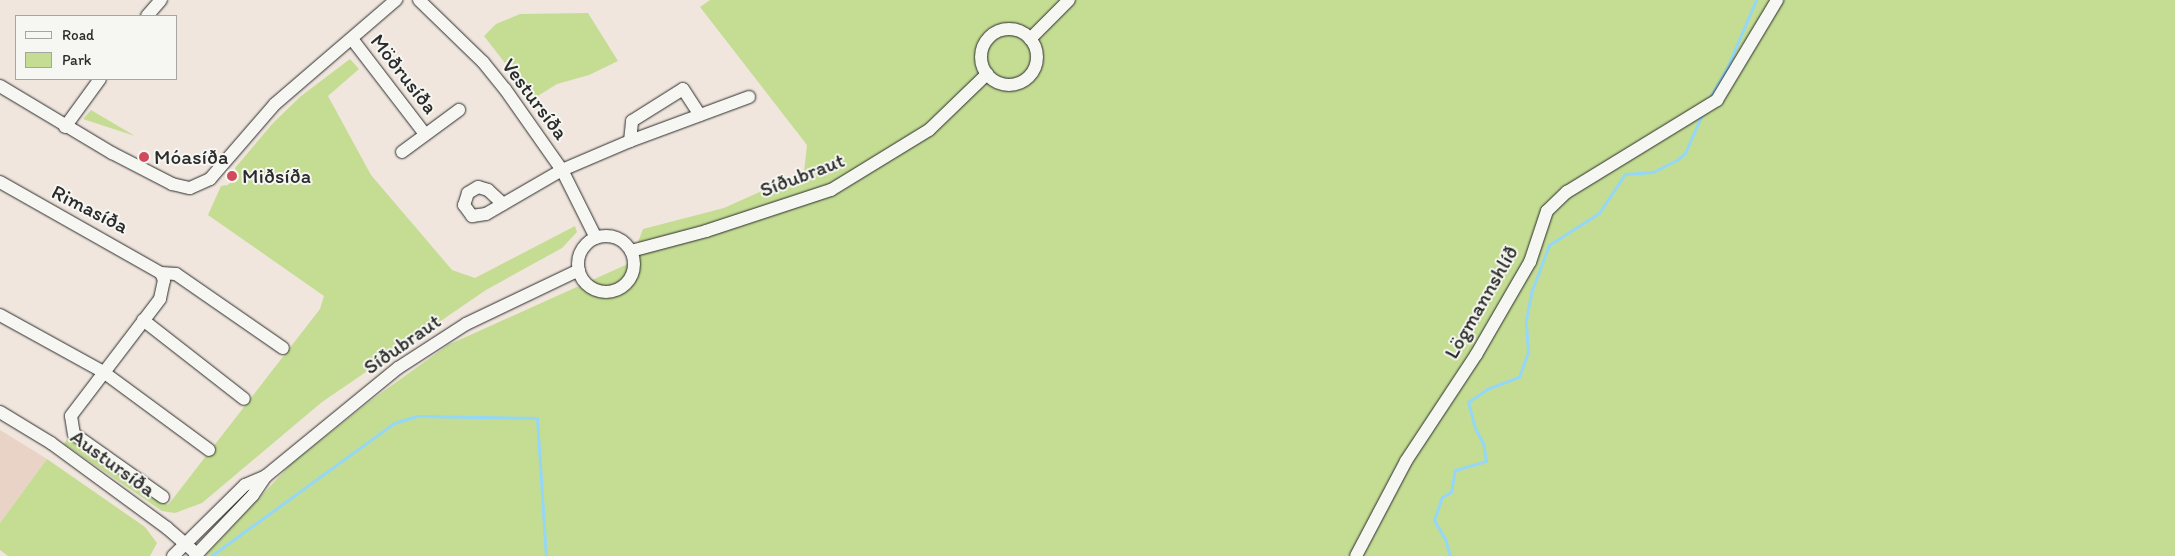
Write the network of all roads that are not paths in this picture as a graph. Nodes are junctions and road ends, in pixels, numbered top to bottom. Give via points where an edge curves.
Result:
1 (162, 0) edge
2 (396, 0) edge
3 (419, 0) edge
4 (1069, 0) edge
5 (1777, 0) edge
6 (148, 15) edge
7 (352, 39) junction
8 (1030, 39) junction
9 (987, 74) junction
10 (99, 80) edge
11 (0, 86) edge
12 (749, 97) dead end
13 (459, 110) dead end
14 (700, 115) junction
15 (65, 127) junction
16 (425, 134) junction
17 (630, 141) junction
18 (402, 152) dead end
19 (562, 170) junction
20 (0, 182) edge
21 (503, 204) dead end
22 (596, 238) junction
23 (631, 251) junction
24 (579, 270) junction
25 (161, 272) junction
26 (0, 314) edge
27 (143, 320) junction
28 (283, 348) dead end
29 (102, 371) junction
30 (244, 399) dead end
31 (0, 412) edge
32 (209, 450) dead end
33 (266, 476) junction
34 (163, 498) dead end
35 (184, 543) junction
36 (196, 555) edge
37 (173, 556) edge
38 (1356, 556) edge

1 - 6 street
2 - 7 street
3 - 19 street, Vestursíða via 483,62
4 - 8 street
5 - 38 street, Lögmannshlíð via 1717,100 1567,192 1547,211 1530,262 1476,354 1406,461
7 - 15 street via 275,104 210,179 196,186 181,188 172,184
7 - 16 street, Möðrusíða
8 - 9 street via 1011,29 992,34 981,54
8 - 9 street via 1037,53 1036,62 1026,79 1008,85 998,83
9 - 23 street, Síðubraut via 930,130 831,190 706,231
10 - 15 street
11 - 15 street
12 - 14 street
13 - 16 street
14 - 17 street
14 - 17 street via 684,89 632,121
16 - 18 street
17 - 19 street
19 - 21 street
19 - 22 street, Vestursíða
20 - 25 street, Rimasíða
22 - 23 street via 614,238
22 - 24 street via 582,249
23 - 24 street via 634,259 631,276 612,292 595,290 587,285
24 - 33 street, Síðubraut via 466,324 398,368
25 - 27 street via 164,280 161,294
25 - 28 street, Rimasíða via 176,274
26 - 29 street
27 - 29 street
27 - 30 street
29 - 32 street
29 - 34 street via 71,416 74,434
31 - 35 street, Austursíða via 51,443
33 - 35 street, Síðubraut via 245,485
33 - 36 street, Síðubraut via 253,495
35 - 36 street, Austursíða
35 - 37 street, Síðubraut

